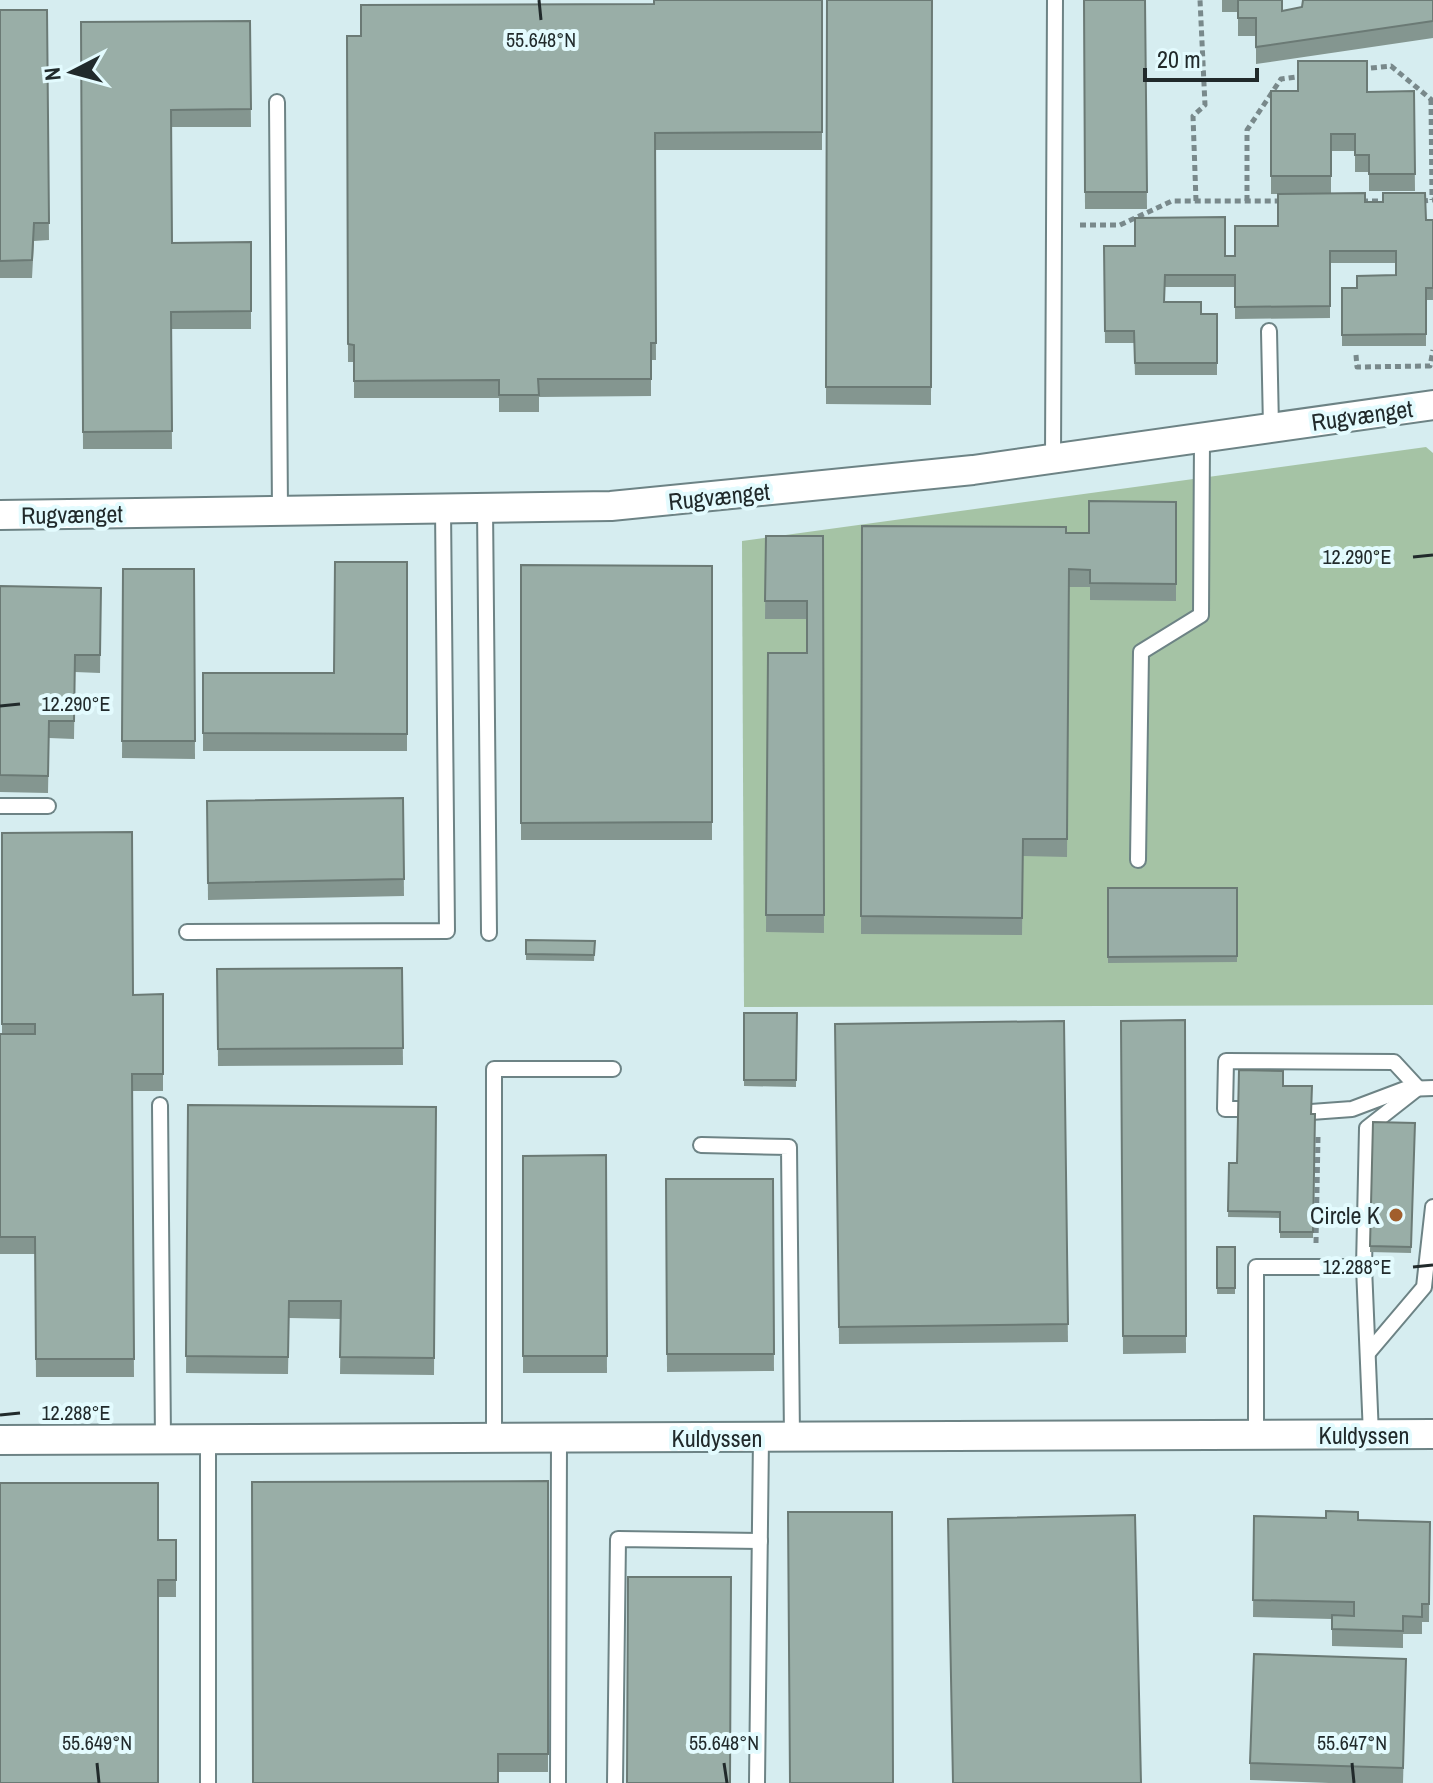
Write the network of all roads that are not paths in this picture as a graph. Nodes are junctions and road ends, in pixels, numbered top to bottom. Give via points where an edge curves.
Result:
1 (1055, 0) edge
2 (277, 102) dead end
3 (1269, 331) dead end
4 (1433, 405) edge
5 (1271, 427) junction
6 (1202, 439) junction
7 (1053, 460) junction
8 (485, 507) junction
9 (443, 508) junction
10 (280, 512) junction
11 (0, 515) edge
12 (0, 806) edge
13 (48, 806) dead end
14 (1138, 860) dead end
15 (187, 932) dead end
16 (489, 933) dead end
17 (613, 1069) dead end
18 (1426, 1088) edge
19 (160, 1105) dead end
20 (1238, 1109) edge
21 (1311, 1112) edge
22 (701, 1145) dead end
23 (1433, 1207) edge
24 (1364, 1267) junction
25 (1368, 1353) junction
26 (1433, 1434) edge
27 (1256, 1435) junction
28 (1371, 1435) junction
29 (761, 1437) junction
30 (792, 1437) junction
31 (494, 1438) junction
32 (559, 1439) junction
33 (0, 1440) edge
34 (163, 1440) junction
35 (208, 1440) junction
36 (760, 1541) junction
37 (208, 1783) edge
38 (558, 1783) edge
39 (615, 1783) edge
40 (757, 1783) edge

1 - 7 lane
2 - 10 lane
3 - 5 lane
4 - 5 street, Rugvænget
5 - 6 street, Rugvænget
6 - 7 street, Rugvænget
6 - 14 lane via 1201,615 1141,652
7 - 8 street, Rugvænget via 611,506
8 - 9 street, Rugvænget
8 - 16 lane
9 - 10 street, Rugvænget
9 - 15 lane via 447,931
10 - 11 street, Rugvænget
12 - 13 lane
17 - 31 lane via 494,1069
18 - 20 lane via 1394,1062 1226,1061 1225,1109
18 - 21 lane via 1405,1089 1352,1109
18 - 24 lane via 1367,1128
19 - 34 lane
22 - 30 lane via 789,1147
23 - 25 lane via 1424,1287
24 - 25 lane
24 - 27 lane via 1256,1267
25 - 28 lane
26 - 28 street, Kuldyssen
27 - 28 street, Kuldyssen
27 - 30 street, Kuldyssen
29 - 30 street, Kuldyssen
29 - 32 street, Kuldyssen
29 - 36 lane
31 - 32 street, Kuldyssen
31 - 35 street, Kuldyssen
32 - 38 lane
33 - 34 street, Kuldyssen
34 - 35 street, Kuldyssen
35 - 37 lane
36 - 39 lane via 618,1539
36 - 40 lane

